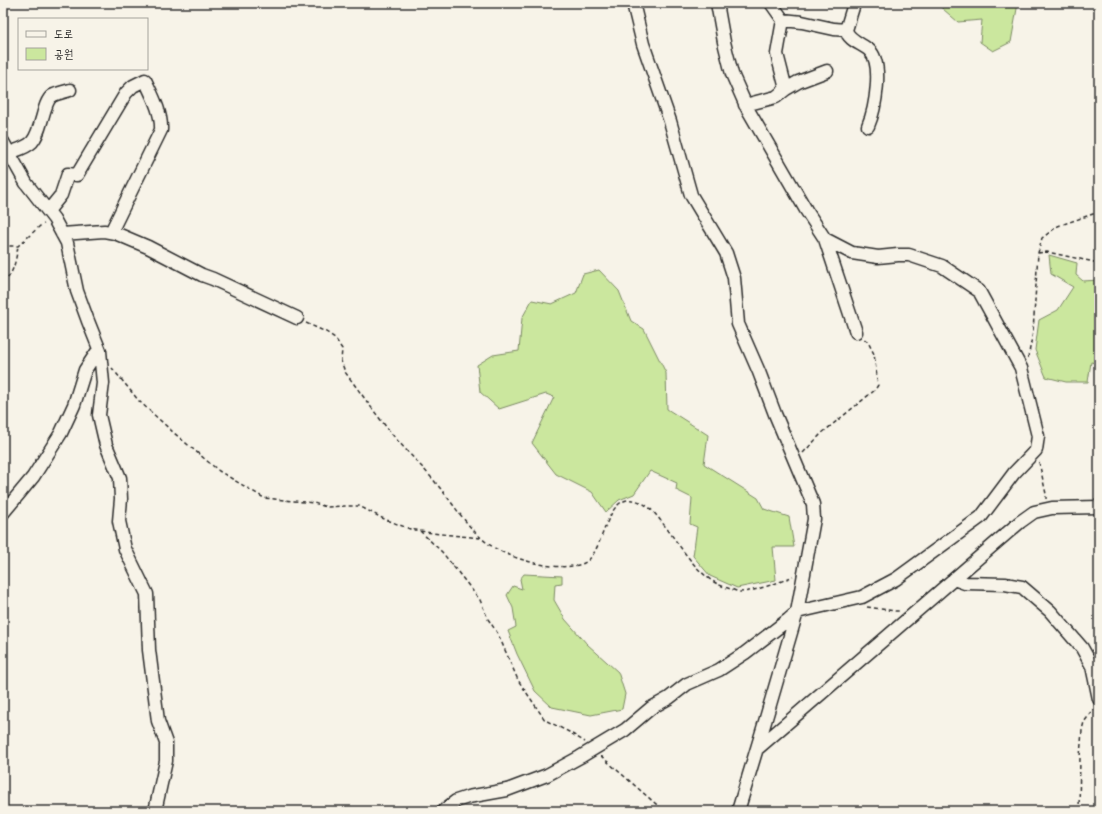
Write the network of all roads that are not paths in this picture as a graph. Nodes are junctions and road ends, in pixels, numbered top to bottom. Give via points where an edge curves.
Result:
1 (632, 3) edge
2 (717, 3) edge
3 (770, 3) edge
4 (854, 4) edge
5 (783, 20) junction
6 (846, 30) junction
7 (827, 71) dead end
8 (786, 89) junction
9 (70, 90) dead end
10 (745, 105) junction
11 (868, 126) dead end
12 (3, 142) edge
13 (9, 153) junction
14 (51, 215) junction
15 (111, 232) junction
16 (62, 234) junction
17 (825, 240) junction
18 (297, 318) road end
19 (856, 332) road end
20 (101, 353) junction
21 (1099, 507) edge
22 (3, 513) edge
23 (954, 579) junction
24 (797, 612) junction
25 (1097, 703) edge
26 (756, 749) junction
27 (155, 811) edge
28 (443, 811) edge
29 (738, 811) edge

1 - 24 street via 691,195 726,254 734,278 738,324 813,504 814,519
2 - 10 street via 732,74
3 - 5 street
4 - 6 street
5 - 6 street
5 - 8 street via 777,54
6 - 11 street via 855,42 870,51 877,65 877,89
7 - 8 street
8 - 10 street via 776,97
9 - 13 street via 52,95 37,134 31,142
10 - 17 street
12 - 13 street
13 - 14 street via 26,183
14 - 15 street via 68,174 77,175 126,94 133,86 145,80 157,107 162,130
14 - 16 street
15 - 16 street
15 - 18 street
16 - 20 street via 67,243 77,291
17 - 19 street
17 - 24 street via 852,252 878,257 909,256 942,266 979,291 1021,368 1038,436 1036,450 1014,473 981,517 896,578 862,596
20 - 22 street via 97,352 85,370 74,405 61,432 33,477
20 - 27 street via 103,383 99,415 106,445 120,478 119,521 125,549 147,594 149,650 158,721 166,743 166,761
21 - 23 street via 1052,508 1034,512
23 - 25 street via 965,583 1022,587 1050,611 1082,648 1092,666
23 - 26 street
24 - 26 street
24 - 28 street via 720,670 687,684 651,708 625,730 547,775 507,790 456,801
26 - 29 street

